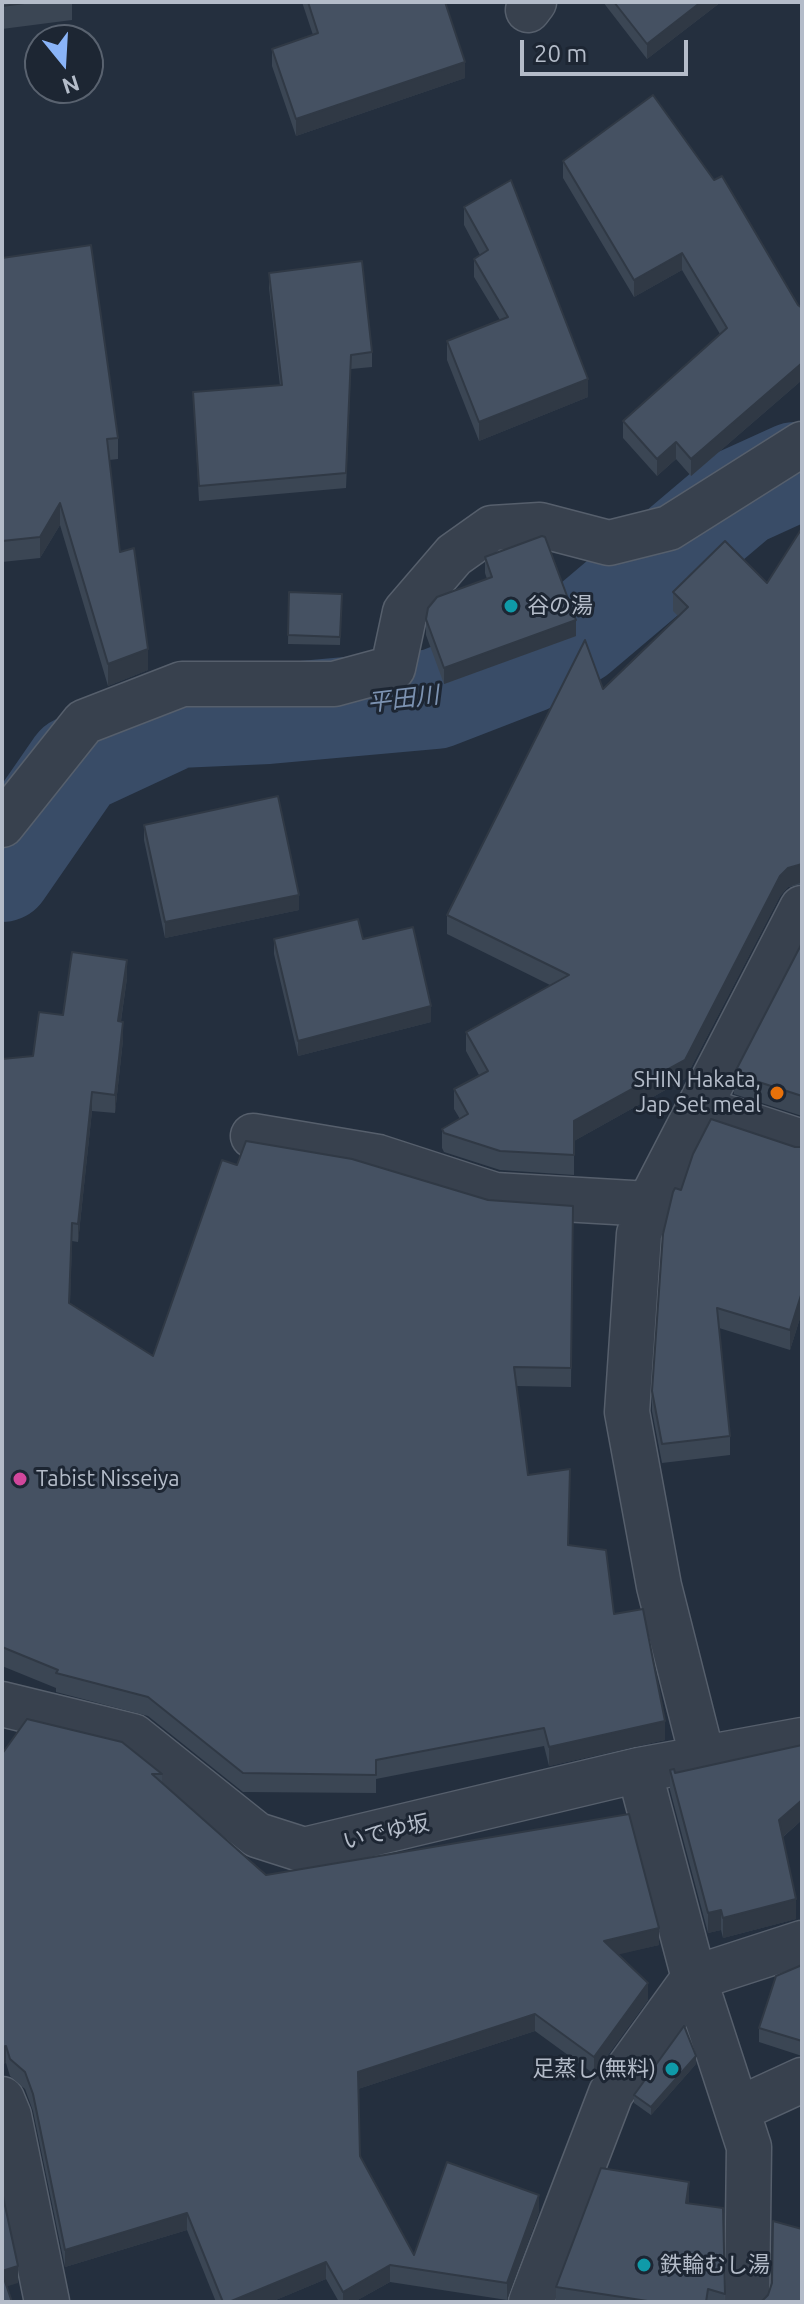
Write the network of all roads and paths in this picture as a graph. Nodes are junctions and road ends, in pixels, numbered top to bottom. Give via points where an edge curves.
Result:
1 (802, 444) edge
2 (2, 825) edge
3 (802, 908) edge
4 (701, 1109) junction
5 (253, 1136) dead end
6 (802, 1142) edge
7 (649, 1204) junction
8 (2, 1704) edge
9 (802, 1740) edge
10 (702, 1756) junction
11 (639, 1770) junction
12 (802, 1943) edge
13 (694, 1978) junction
14 (802, 2080) edge
15 (2, 2099) edge
16 (739, 2109) junction
17 (47, 2302) edge
18 (531, 2302) edge
19 (747, 2302) edge

1 - 2 street via 669,528 609,543 540,525 492,528 454,555 405,612 393,668 334,684 182,684 84,722
3 - 4 street
4 - 6 street
4 - 7 street
5 - 7 street via 378,1157 495,1195
7 - 10 street via 639,1234 627,1412 659,1586
8 - 11 street, いでゆ坂 via 133,1736 257,1835 304,1850
9 - 10 street, いでゆ坂
10 - 11 street, いでゆ坂
11 - 13 street
12 - 13 street
13 - 16 street
13 - 18 street via 611,2093
14 - 16 street
15 - 17 street
16 - 19 street via 749,2147

